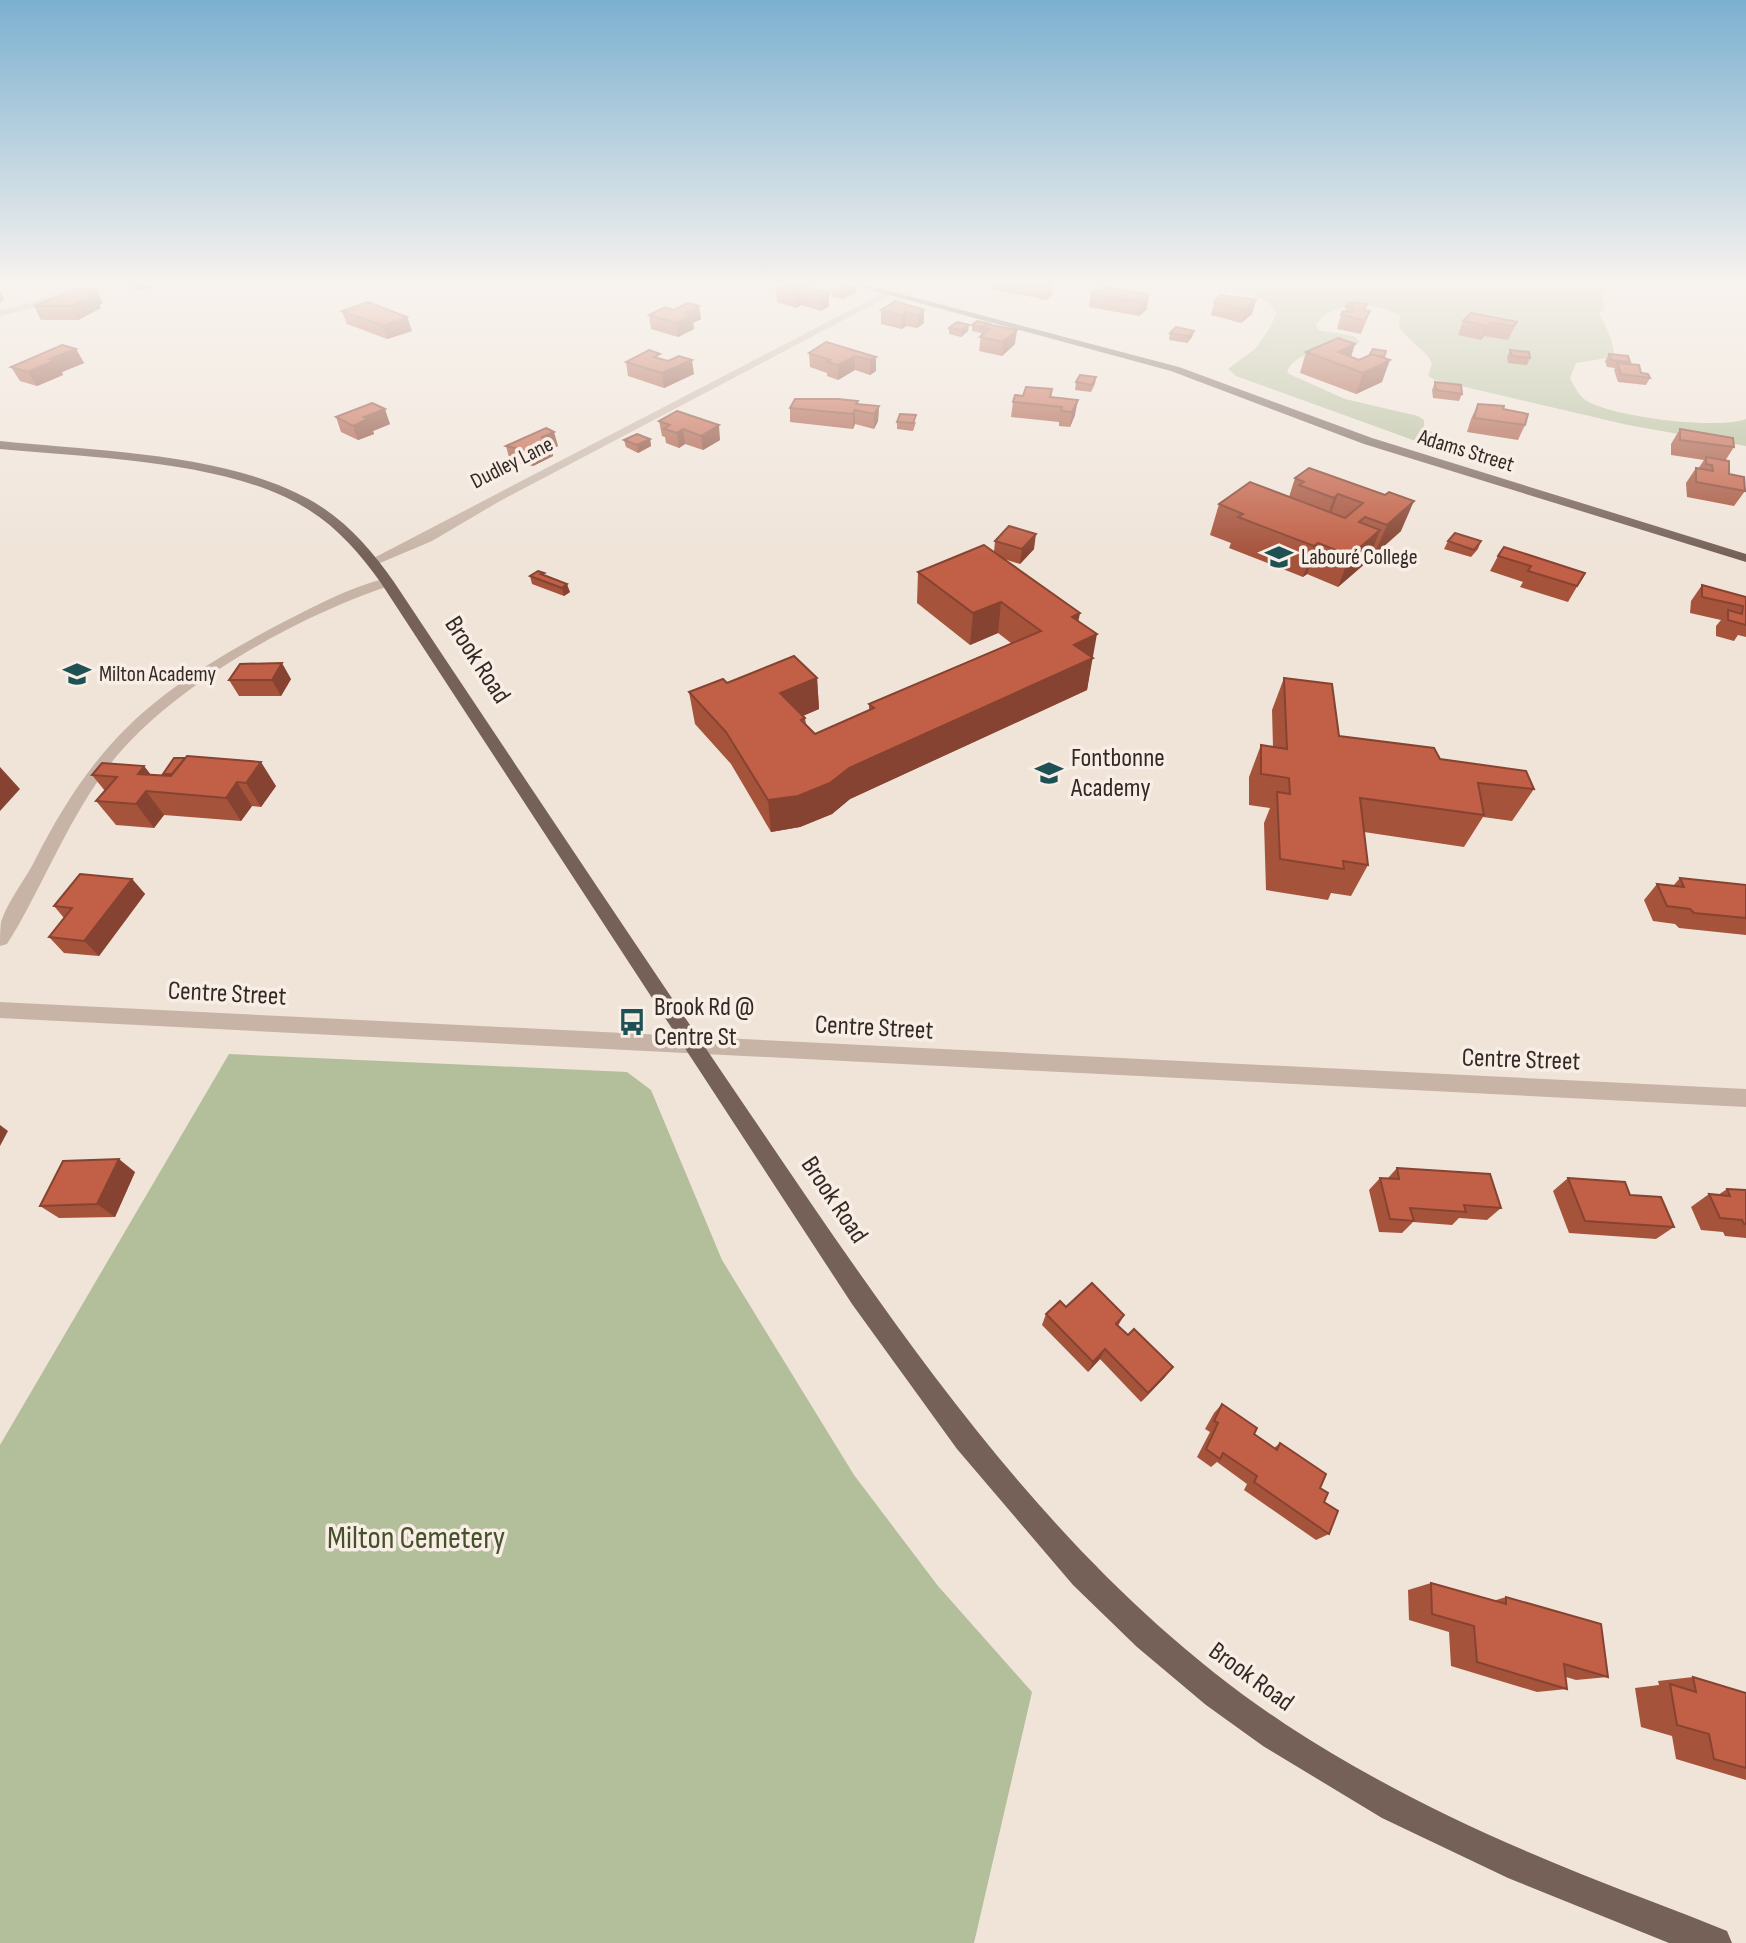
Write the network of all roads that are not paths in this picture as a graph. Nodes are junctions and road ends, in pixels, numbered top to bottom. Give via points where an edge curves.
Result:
1 (739, 375) edge
2 (1190, 375) edge
3 (0, 445) edge
4 (1746, 558) edge
5 (373, 562) junction
6 (387, 582) junction
7 (0, 939) edge
8 (0, 1010) edge
9 (693, 1047) junction
10 (1746, 1098) edge
11 (1715, 1943) edge

1 - 5 street, Dudley Lane via 486,503 421,544
2 - 4 main road, Adams Street via 1368,441
3 - 5 main road, Brook Road via 187,468 271,487 321,512
5 - 6 main road, Brook Road
6 - 7 street via 337,601 223,660 150,710 82,790
6 - 9 main road, Brook Road
8 - 9 street, Centre Street
9 - 10 street, Centre Street
9 - 11 main road, Brook Road via 951,1421 1027,1515 1144,1634 1259,1725 1397,1807 1552,1879

